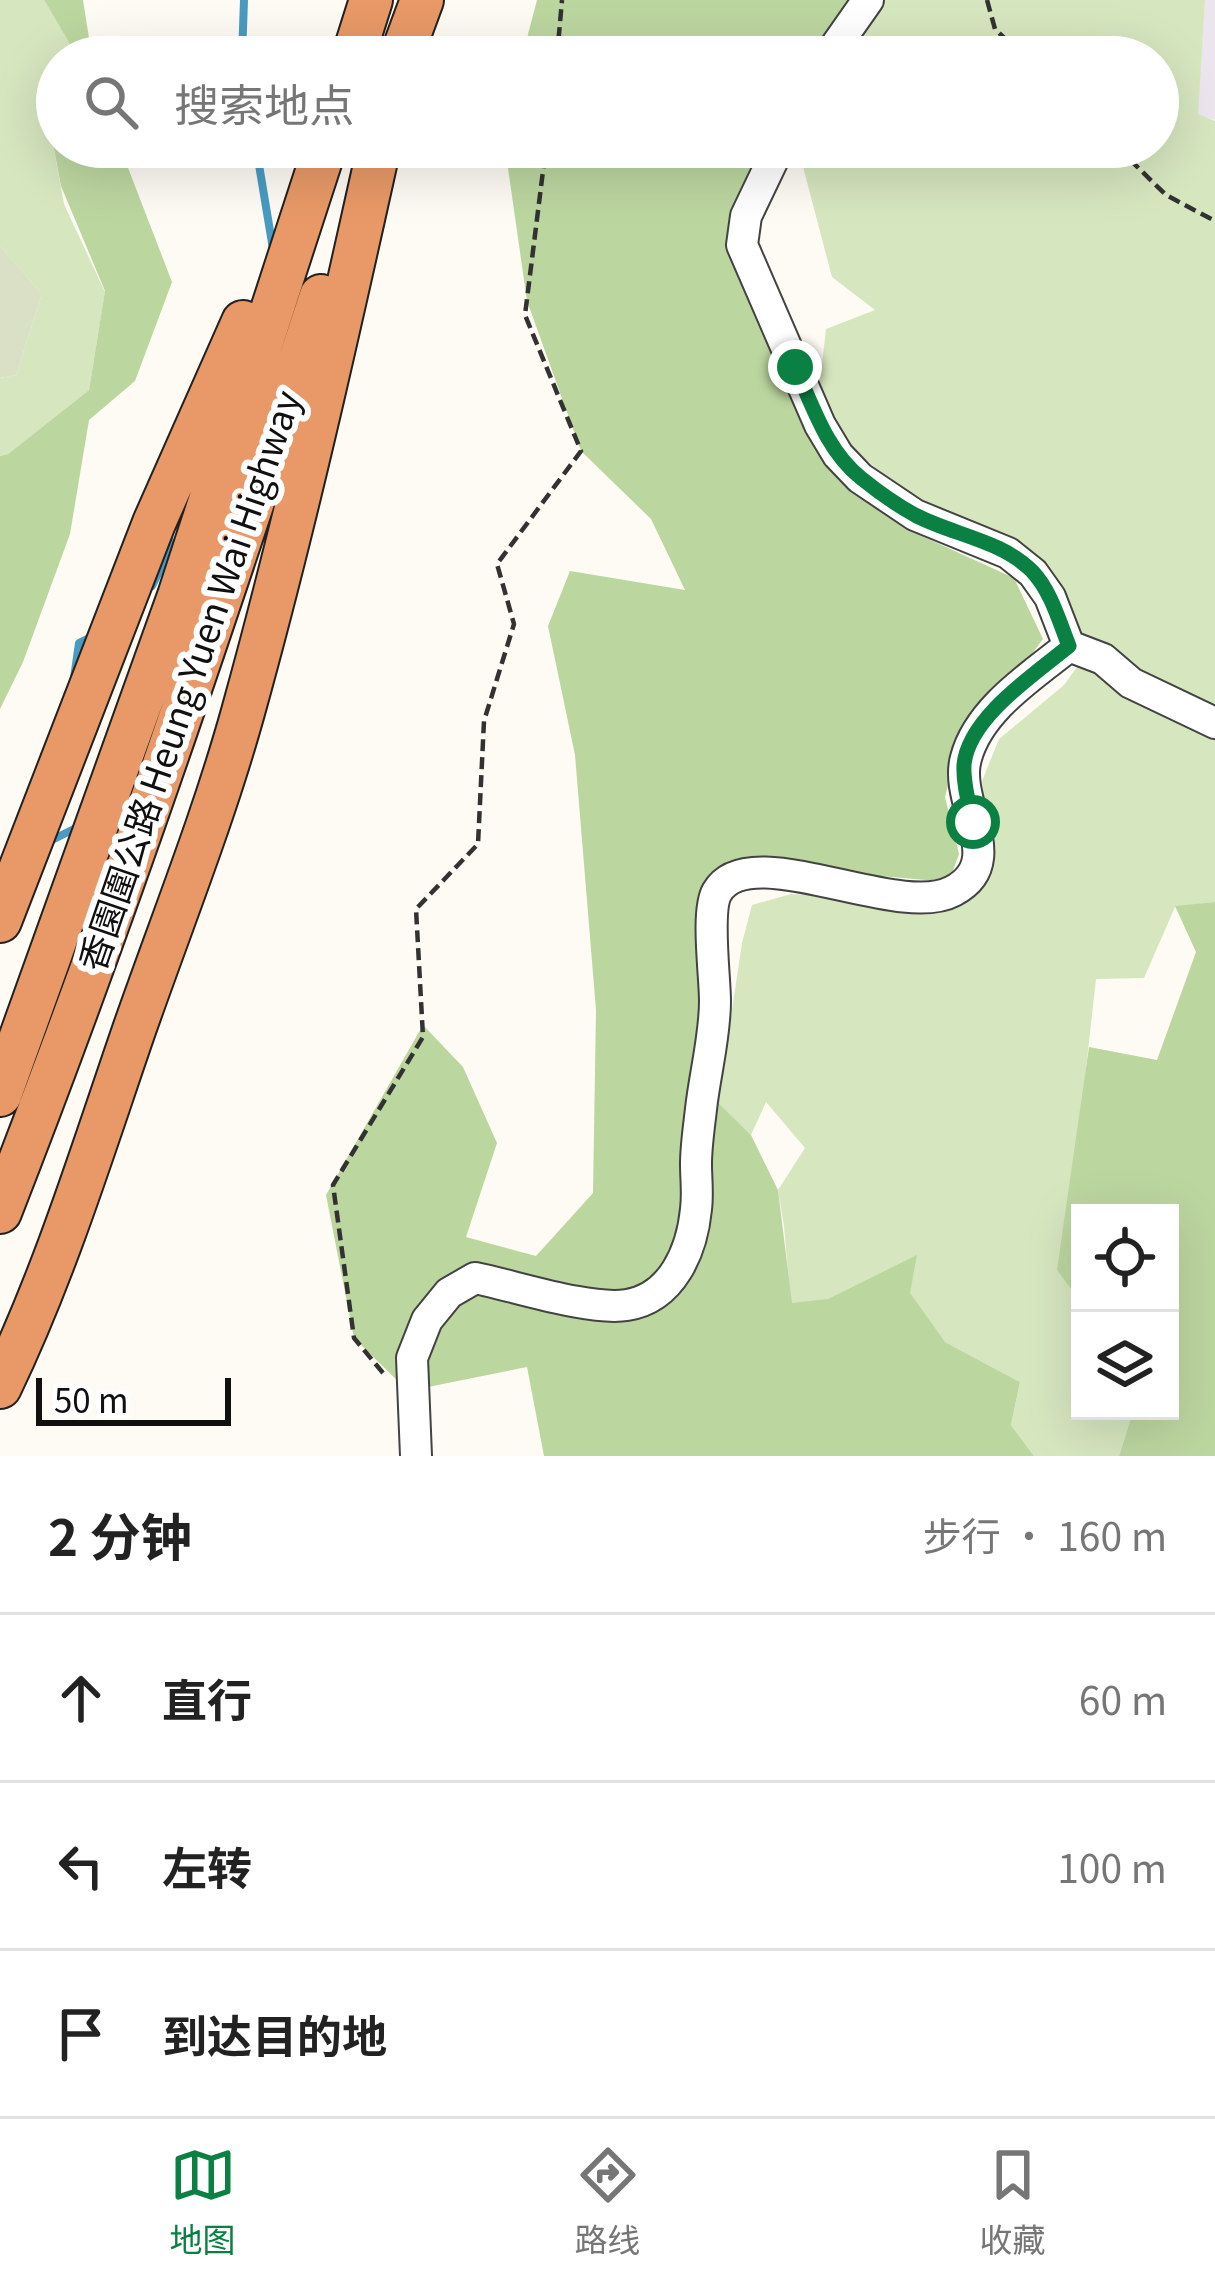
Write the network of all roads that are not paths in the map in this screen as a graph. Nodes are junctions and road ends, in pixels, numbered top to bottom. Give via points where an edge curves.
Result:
1 (371, 0) edge
2 (422, 0) edge
3 (868, 0) edge
4 (360, 36) edge
5 (408, 36) edge
6 (843, 36) edge
7 (314, 168) edge
8 (316, 168) edge
9 (368, 168) edge
10 (371, 168) edge
11 (769, 168) edge
12 (1069, 646) junction
13 (1215, 724) edge
14 (0, 921) edge
15 (0, 1095) edge
16 (0, 1212) edge
17 (0, 1387) edge
18 (416, 1456) edge

1 - 4 highway
2 - 5 highway
3 - 6 street
7 - 14 highway via 154,523
8 - 15 highway, 香園圍公路 Heung Yuen Wai Highway via 179,596
9 - 16 highway, 香園圍公路 Heung Yuen Wai Highway
10 - 17 highway via 242,715 83,1177
11 - 12 street via 742,245 838,455 915,514 1008,553 1033,572
12 - 13 street
12 - 18 street via 975,734 964,762 980,856 957,890 904,896 770,872 734,877 718,889 697,1206 682,1263 669,1283 624,1306 475,1278 449,1293 412,1358

